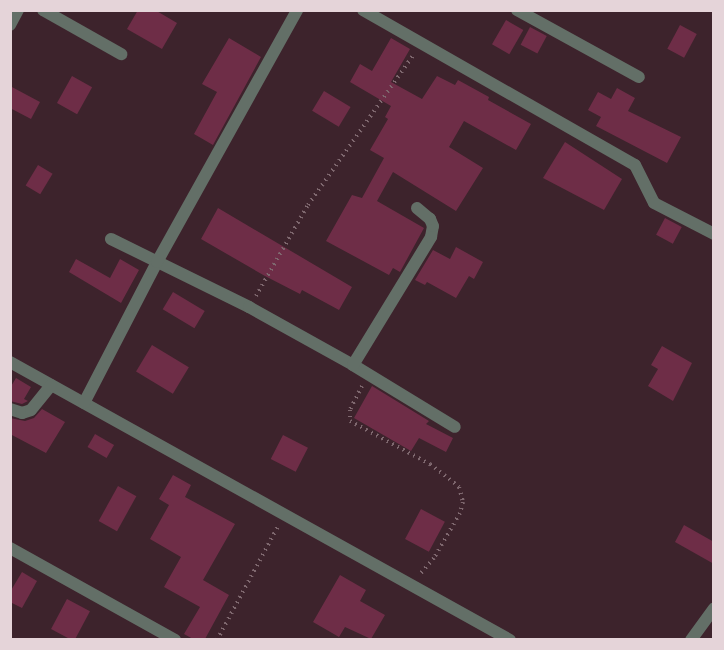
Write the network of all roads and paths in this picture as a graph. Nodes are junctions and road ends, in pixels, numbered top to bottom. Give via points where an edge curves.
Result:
1 (18, 10) edge
2 (43, 10) edge
3 (297, 10) edge
4 (363, 10) edge
5 (518, 10) edge
6 (10, 26) edge
7 (421, 44) junction
8 (121, 54) dead end
9 (639, 77) dead end
10 (417, 208) dead end
11 (714, 234) edge
12 (111, 239) dead end
13 (157, 262) junction
14 (249, 307) junction
15 (10, 362) edge
16 (353, 365) junction
17 (368, 374) junction
18 (51, 385) junction
19 (84, 404) junction
20 (10, 409) edge
21 (455, 427) dead end
22 (285, 514) junction
23 (10, 548) edge
24 (412, 585) junction
25 (714, 608) edge
26 (496, 636) edge
27 (175, 639) edge
28 (217, 639) edge
29 (510, 639) edge
30 (691, 639) edge

1 - 6 street
2 - 8 street
3 - 13 street
4 - 7 street
5 - 9 street
7 - 11 street via 635,165 654,203
7 - 14 path via 308,205
10 - 16 street via 430,219 431,237
12 - 13 street
13 - 14 street
13 - 19 street
14 - 16 street
15 - 18 street
16 - 17 street
17 - 21 street
17 - 24 path via 350,410 350,421 429,464 459,487 463,502 434,558
18 - 19 street
18 - 20 street via 31,410 22,413
19 - 22 street
22 - 24 street
22 - 28 path
23 - 27 street
24 - 26 street
25 - 30 street
26 - 29 street

